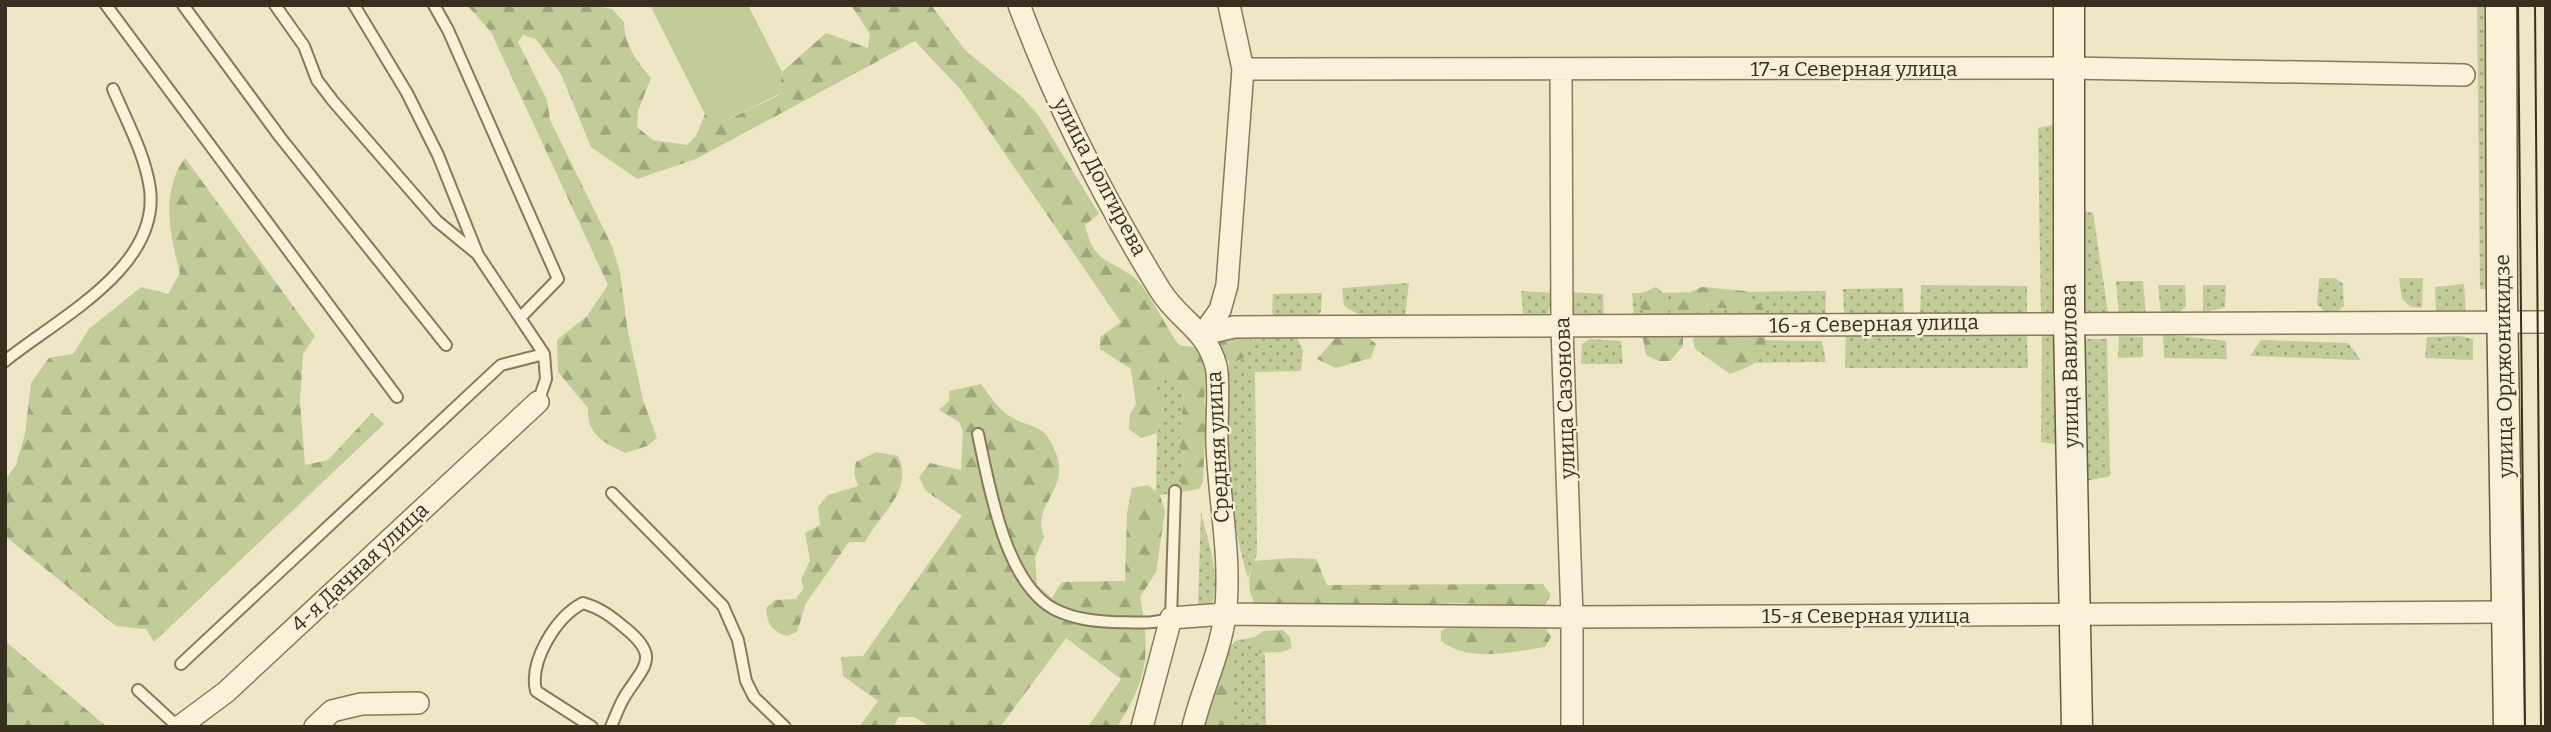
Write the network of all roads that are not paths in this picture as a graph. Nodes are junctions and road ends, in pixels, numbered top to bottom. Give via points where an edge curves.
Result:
1 (106, 5) edge
2 (183, 5) edge
3 (275, 5) edge
4 (354, 5) edge
5 (433, 5) edge
6 (1019, 5) edge
7 (1229, 5) edge
8 (2069, 5) edge
9 (2501, 5) edge
10 (2068, 68) junction
11 (1243, 69) junction
12 (1561, 69) junction
13 (2464, 75) dead end
14 (113, 89) dead end
15 (478, 255) junction
16 (520, 318) junction
17 (2069, 322) junction
18 (2546, 322) edge
19 (2502, 323) junction
20 (1562, 328) junction
21 (1203, 334) junction
22 (446, 345) dead end
23 (544, 354) junction
24 (5, 360) edge
25 (397, 397) dead end
26 (537, 402) joint
27 (978, 434) dead end
28 (1175, 491) dead end
29 (612, 493) dead end
30 (2508, 612) junction
31 (1225, 614) junction
32 (2075, 615) junction
33 (1572, 617) junction
34 (1171, 618) junction
35 (181, 664) dead end
36 (138, 690) dead end
37 (418, 703) dead end
38 (179, 727) edge
39 (315, 727) edge
40 (592, 727) edge
41 (611, 727) edge
42 (785, 727) edge
43 (1142, 727) edge
44 (1193, 727) edge
45 (1572, 727) edge
46 (2077, 727) edge
47 (2509, 727) edge

1 - 25 lane
2 - 22 lane
3 - 15 lane via 304,46 317,80 333,101 437,221
4 - 15 lane via 432,142
5 - 16 lane via 558,279
6 - 21 street, улица Долгирева via 1059,102 1144,261 1174,310
7 - 11 street
8 - 10 street, улица Вавилова
9 - 19 street, улица Орджоникидзе
10 - 12 street, 17-я Северная улица
10 - 13 street, 17-я Северная улица
10 - 17 street, улица Вавилова
11 - 12 street, 17-я Северная улица
11 - 21 street via 1227,285 1220,310
12 - 20 street, улица Сазонова
14 - 24 lane via 142,153 150,188 145,235 108,284
15 - 16 lane
16 - 23 lane
17 - 19 street, 16-я Северная улица
17 - 20 street, 16-я Северная улица
17 - 32 street, улица Вавилова
18 - 19 street, 16-я Северная улица
19 - 30 street, улица Орджоникидзе
20 - 21 street, 16-я Северная улица via 1234,327
20 - 33 street, улица Сазонова
21 - 31 street, Средняя улица via 1216,368
23 - 26 lane via 546,379
23 - 35 lane via 501,365
26 - 38 street, 4-я Дачная улица via 226,692
27 - 34 lane via 1006,542 1037,593 1054,609 1084,620 1157,623
28 - 34 lane
29 - 42 lane via 723,606 754,697
30 - 32 street, 15-я Северная улица
30 - 47 street, улица Орджоникидзе
31 - 33 street, 15-я Северная улица
31 - 34 street
31 - 44 street, Средняя улица
32 - 33 street, 15-я Северная улица
32 - 46 street, улица Вавилова
33 - 45 street, улица Сазонова
34 - 43 street
36 - 38 lane
37 - 39 street via 360,704 332,711
40 - 41 lane via 536,691 534,682 556,624 583,603 599,607 641,641 646,657 642,674 625,696

